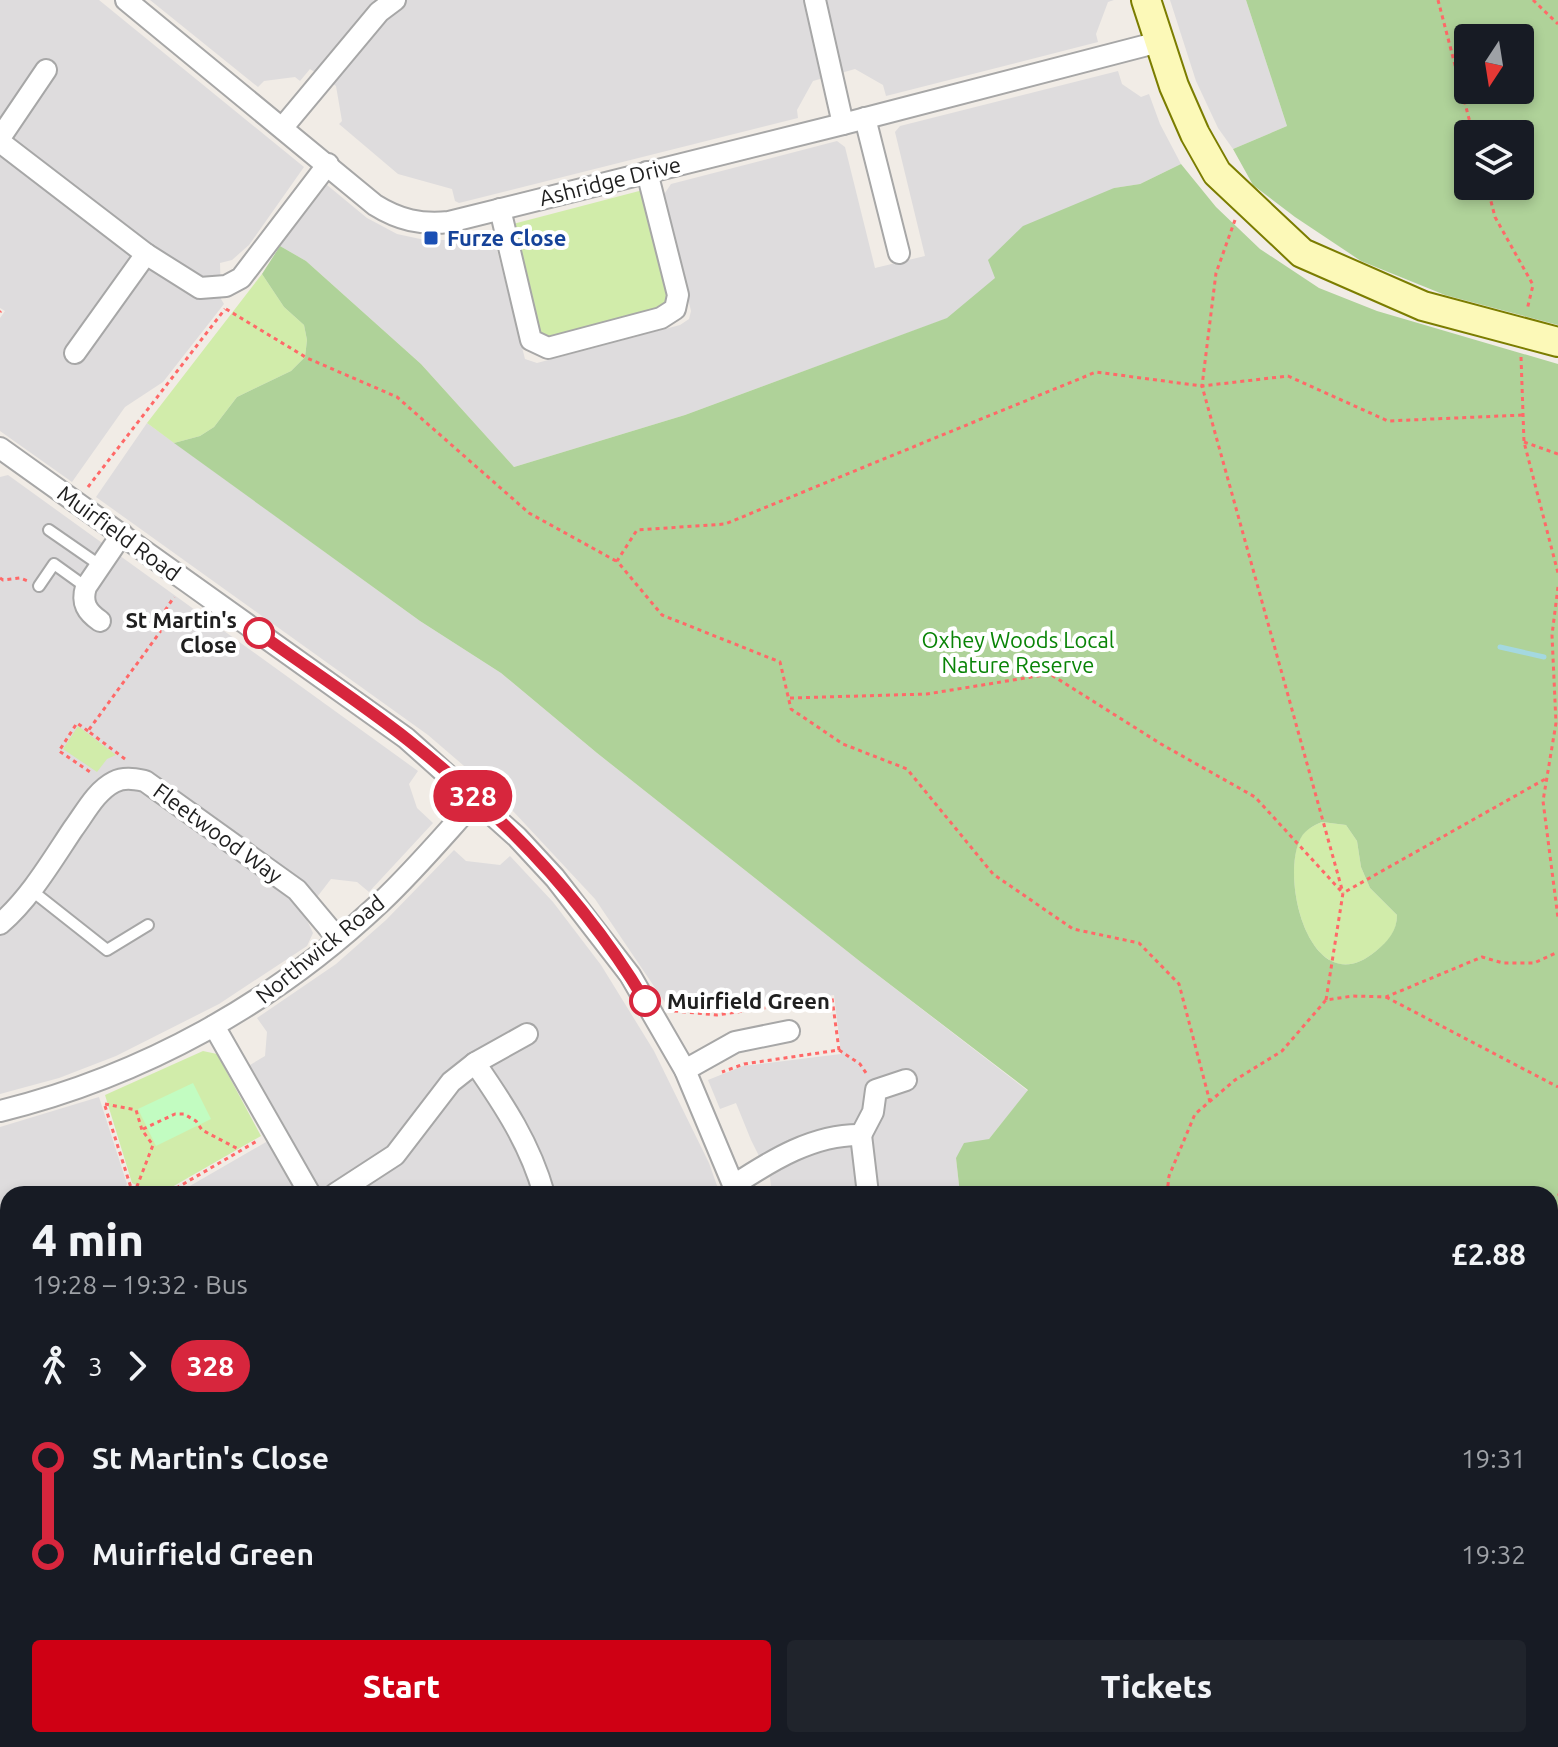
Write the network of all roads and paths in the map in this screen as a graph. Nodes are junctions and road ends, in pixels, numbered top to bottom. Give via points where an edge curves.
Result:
1 (126, 0) edge
2 (395, 0) edge
3 (815, 0) edge
4 (1146, 0) edge
5 (1438, 0) edge
6 (1533, 0) edge
7 (1558, 24) edge
8 (1159, 42) junction
9 (46, 70) dead end
10 (865, 118) junction
11 (1469, 120) edge
12 (843, 124) junction
13 (283, 127) junction
14 (0, 140) edge
15 (328, 164) junction
16 (647, 172) junction
17 (1243, 197) junction
18 (1491, 200) edge
19 (500, 209) junction
20 (899, 253) dead end
21 (146, 254) junction
22 (241, 278) junction
23 (226, 309) junction
24 (1522, 331) junction
25 (1558, 342) edge
26 (75, 353) dead end
27 (1202, 386) junction
28 (1523, 415) junction
29 (1524, 442) junction
30 (0, 448) edge
31 (1558, 454) edge
32 (76, 503) junction
33 (49, 530) dead end
34 (122, 534) junction
35 (617, 561) junction
36 (101, 566) junction
37 (1558, 573) edge
38 (0, 578) edge
39 (185, 581) junction
40 (39, 586) joint
41 (86, 587) junction
42 (1558, 587) edge
43 (100, 621) dead end
44 (790, 698) dead end
45 (88, 731) junction
46 (1547, 778) junction
47 (145, 781) junction
48 (109, 785) junction
49 (477, 799) junction
50 (31, 890) junction
51 (1343, 893) junction
52 (1558, 918) edge
53 (0, 924) edge
54 (148, 925) dead end
55 (338, 939) junction
56 (1558, 952) edge
57 (1386, 997) junction
58 (1326, 1000) junction
59 (214, 1026) junction
60 (789, 1031) dead end
61 (527, 1034) dead end
62 (839, 1050) dead end
63 (475, 1063) junction
64 (685, 1070) junction
65 (96, 1080) junction
66 (906, 1080) dead end
67 (1558, 1087) edge
68 (876, 1090) junction
69 (1210, 1102) junction
70 (105, 1104) junction
71 (0, 1111) edge
72 (142, 1130) junction
73 (274, 1131) junction
74 (861, 1135) junction
75 (240, 1150) junction
76 (131, 1186) edge
77 (137, 1186) edge
78 (180, 1186) edge
79 (305, 1186) edge
80 (347, 1186) edge
81 (541, 1186) edge
82 (735, 1186) edge
83 (740, 1186) edge
84 (867, 1186) edge
85 (1168, 1186) edge

1 - 13 street, Ashridge Drive
2 - 13 street via 379,12
3 - 12 street
4 - 8 main road
5 - 11 path
6 - 7 path
8 - 10 street, Ashridge Drive
8 - 17 main road via 1195,134 1217,173
9 - 14 street
10 - 12 street, Ashridge Drive
10 - 20 street
12 - 16 street, Ashridge Drive
13 - 15 street, Ashridge Drive
14 - 21 street
15 - 19 street, Ashridge Drive via 375,205 419,223 449,222
15 - 22 street
16 - 19 street, Ashridge Drive
16 - 19 street via 678,295 675,309 661,318 548,348 531,340
17 - 24 main road via 1302,253 1423,306
17 - 27 path via 1216,273
18 - 24 path via 1533,285
21 - 22 street via 200,288 226,286
21 - 26 street
22 - 23 path
23 - 32 path
23 - 35 path via 307,358 397,397 529,513
24 - 25 main road
24 - 28 path
27 - 28 path via 1288,376 1388,421
27 - 35 path via 1096,372 725,524 637,530
27 - 51 path
28 - 29 path
29 - 31 path
29 - 37 path
30 - 32 street, Muirfield Road
32 - 34 street, Muirfield Road
33 - 36 lane
34 - 36 street
34 - 39 street, Muirfield Road
35 - 69 path via 662,615 780,662 791,709 843,744 907,769 993,874 1073,929 1139,943 1179,984
36 - 41 street
38 - 40 path via 20,578
39 - 45 path via 160,618 160,632
39 - 49 street, Muirfield Road via 406,738
40 - 41 lane via 54,564
41 - 43 street via 87,610
42 - 46 path via 1552,635 1556,723
44 - 51 path via 927,694 1050,674 1255,797
45 - 47 path
45 - 48 path via 77,723 59,751
46 - 51 path
46 - 52 path via 1543,801
47 - 48 street, Fleetwood Way via 118,779
47 - 55 street, Fleetwood Way via 297,890
48 - 50 street
49 - 55 street, Northwick Road via 381,902
49 - 64 street, Muirfield Road via 555,878 596,930 630,975
50 - 53 street
50 - 54 lane via 107,950
51 - 58 path
55 - 59 street, Northwick Road via 277,988
56 - 57 path via 1534,963 1482,957
57 - 58 path
57 - 67 path
58 - 69 path via 1282,1051
59 - 65 street, Northwick Road
59 - 73 street
60 - 64 street via 735,1042
61 - 63 street
62 - 68 path via 860,1064
63 - 80 street via 451,1082 395,1155
63 - 81 street via 520,1132
64 - 82 street, Muirfield Road
65 - 70 path
65 - 71 street, Northwick Road
66 - 68 street
68 - 74 street via 873,1112
69 - 85 path via 1195,1114
70 - 72 path via 136,1110
70 - 76 path
72 - 75 path via 184,1114
72 - 77 path via 153,1145
73 - 75 path
73 - 79 street
74 - 83 street, Muirfield Road via 789,1152
74 - 84 street
75 - 78 path

